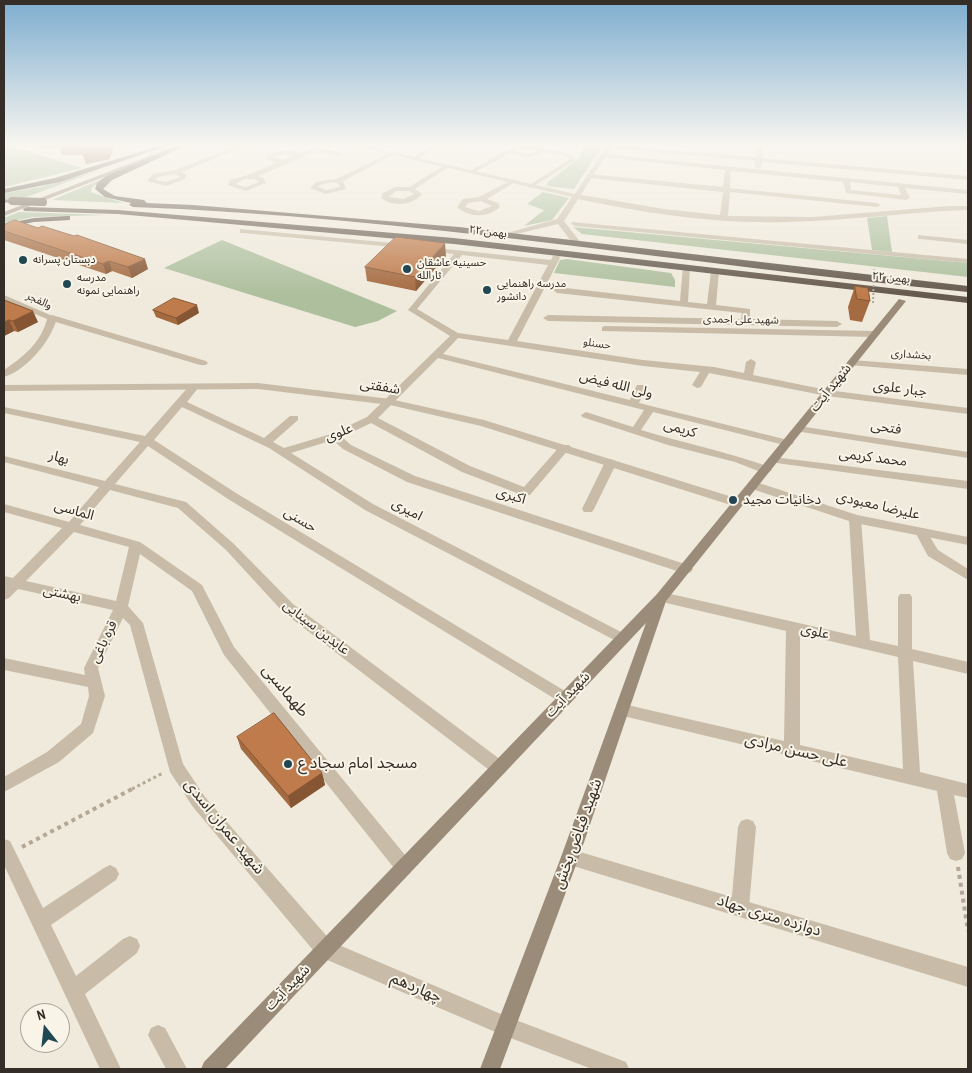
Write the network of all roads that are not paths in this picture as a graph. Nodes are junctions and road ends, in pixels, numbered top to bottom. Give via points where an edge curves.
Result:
1 (40, 195) edge
2 (53, 195) edge
3 (107, 195) edge
4 (488, 195) edge
5 (572, 195) edge
6 (726, 195) edge
7 (760, 195) edge
8 (875, 195) joint
9 (905, 195) edge
10 (576, 196) junction
11 (481, 199) dead end
12 (8, 201) edge
13 (172, 206) junction
14 (968, 208) edge
15 (4, 209) edge
16 (878, 209) junction
17 (909, 210) junction
18 (4, 214) edge
19 (161, 216) junction
20 (968, 216) edge
21 (724, 217) junction
22 (560, 222) junction
23 (575, 224) dead end
24 (4, 226) edge
25 (242, 231) dead end
26 (504, 235) junction
27 (921, 237) dead end
28 (968, 242) edge
29 (577, 243) junction
30 (412, 247) edge
31 (422, 248) edge
32 (460, 252) junction
33 (558, 253) junction
34 (968, 261) edge
35 (553, 263) junction
36 (753, 264) junction
37 (686, 268) junction
38 (715, 271) junction
39 (758, 276) junction
40 (968, 282) edge
41 (968, 289) edge
42 (557, 290) dead end
43 (4, 298) edge
44 (968, 300) edge
45 (902, 301) junction
46 (684, 303) junction
47 (711, 306) junction
48 (968, 309) edge
49 (52, 318) junction
50 (548, 318) dead end
51 (745, 322) junction
52 (837, 324) dead end
53 (605, 329) dead end
54 (876, 334) junction
55 (456, 335) junction
56 (511, 344) junction
57 (438, 354) junction
58 (751, 362) dead end
59 (203, 363) dead end
60 (852, 363) junction
61 (706, 370) junction
62 (968, 372) edge
63 (4, 374) edge
64 (748, 377) junction
65 (697, 384) dead end
66 (194, 387) junction
67 (641, 387) dead end
68 (4, 388) edge
69 (827, 393) junction
70 (390, 402) junction
71 (181, 403) junction
72 (634, 403) junction
73 (651, 408) junction
74 (4, 410) edge
75 (968, 411) edge
76 (586, 415) dead end
77 (294, 418) dead end
78 (371, 419) junction
79 (799, 429) junction
80 (635, 431) junction
81 (335, 436) junction
82 (147, 440) junction
83 (266, 442) junction
84 (788, 443) junction
85 (565, 447) junction
86 (282, 452) junction
87 (968, 455) edge
88 (4, 459) edge
89 (774, 460) junction
90 (611, 462) junction
91 (766, 470) junction
92 (968, 484) edge
93 (753, 485) junction
94 (107, 486) junction
95 (738, 504) junction
96 (4, 508) edge
97 (588, 509) dead end
98 (855, 519) junction
99 (72, 526) junction
100 (920, 532) junction
101 (968, 541) edge
102 (136, 545) junction
103 (686, 569) junction
104 (968, 575) edge
105 (10, 582) edge
106 (4, 596) edge
107 (662, 597) junction
108 (905, 597) dead end
109 (121, 607) junction
110 (793, 628) junction
111 (622, 639) junction
112 (863, 643) junction
113 (905, 653) junction
114 (4, 664) edge
115 (968, 668) edge
116 (92, 682) junction
117 (565, 698) junction
118 (623, 710) junction
119 (792, 750) junction
120 (498, 768) junction
121 (912, 778) junction
122 (4, 785) edge
123 (944, 785) junction
124 (968, 790) edge
125 (747, 827) dead end
126 (6, 851) edge
127 (956, 853) road end
128 (570, 857) junction
129 (404, 867) junction
130 (110, 874) dead end
131 (740, 907) junction
132 (40, 922) junction
133 (130, 946) dead end
134 (325, 949) junction
135 (968, 977) edge
136 (73, 991) junction
137 (508, 1027) junction
138 (158, 1035) dead end
139 (111, 1069) edge
140 (177, 1069) edge
141 (210, 1069) edge
142 (490, 1069) edge
143 (619, 1069) edge

1 - 15 main road
2 - 18 main road
3 - 13 highway
4 - 11 street
5 - 10 street
6 - 21 street
7 - 16 street
8 - 9 street via 906,198
8 - 16 street
10 - 21 street via 642,209
10 - 22 street
12 - 13 highway, ۲۲ بهمن, bridge
13 - 26 highway, ۲۲ بهمن
14 - 17 street
15 - 19 highway, ۲۲ بهمن
16 - 17 street
16 - 21 street via 812,219
17 - 20 street
19 - 24 highway via 50,219
19 - 33 highway, ۲۲ بهمن
22 - 26 street
22 - 29 street
23 - 34 street
25 - 30 street
26 - 29 highway, ۲۲ بهمن
27 - 28 street
29 - 36 highway, ۲۲ بهمن
31 - 32 street
32 - 35 street
32 - 55 street via 412,310
33 - 35 street
33 - 37 highway, ۲۲ بهمن
35 - 56 street
36 - 40 highway
36 - 41 highway, ۲۲ بهمن
37 - 38 highway, ۲۲ بهمن
37 - 46 street
38 - 39 highway, ۲۲ بهمن
38 - 47 street
39 - 44 highway, ۲۲ بهمن
39 - 45 highway
42 - 46 street
43 - 49 street, والفجر
45 - 48 highway
45 - 54 main road, شهید آیت
46 - 47 street
47 - 51 street via 747,311
49 - 59 street
49 - 63 street, والفجر via 39,346
50 - 51 street
51 - 52 street
53 - 54 street, شهید علی احمدی
54 - 60 main road, شهید آیت
55 - 56 street, حسنلو
55 - 57 street
56 - 61 street, حسنلو
57 - 70 street
57 - 72 street, ولی الله فیض
58 - 64 street
60 - 62 street, بخشداری
60 - 69 main road, شهید آیت
61 - 64 street, حسنلو
61 - 65 street
64 - 69 street, حسنلو
66 - 68 street, شفقتی
66 - 70 street, شفقتی via 258,386
66 - 71 street
67 - 72 street
69 - 75 street, جبار علوی
69 - 79 main road, شهید آیت
70 - 78 street, علوی
70 - 85 street, شفقتی via 484,422
71 - 82 street
71 - 83 street, امیری
72 - 73 street, ولی الله فیض
73 - 80 street
73 - 84 street, ولی الله فیض
74 - 82 street, حسنی
76 - 80 street, کریمی
77 - 83 street
78 - 81 street, علوی
78 - 85 street via 466,469 526,492
79 - 84 main road, شهید آیت
79 - 87 street, فتحی
80 - 91 street, کریمی
81 - 86 street, علوی
81 - 103 street, اکبری via 347,447 411,479
82 - 94 street
82 - 117 street, حسنی via 232,496
83 - 86 street, امیری
84 - 89 main road, شهید آیت
85 - 90 street, شفقتی
86 - 111 street, امیری via 369,507
88 - 94 street, بهار
89 - 91 main road, شهید آیت
89 - 92 street, محمد کریمی
90 - 95 street, شفقتی
90 - 97 street
91 - 93 main road, شهید آیت
93 - 95 main road, شهید آیت
93 - 98 street, علیرضا معبودی
94 - 99 street
94 - 120 street, عابدین سینایی via 182,505 230,547 288,608
95 - 103 main road, شهید آیت
96 - 99 street, الماسی
98 - 100 street, علیرضا معبودی
98 - 112 street
99 - 102 street, الماسی
99 - 105 street
100 - 101 street, علیرضا معبودی
100 - 104 street via 933,553
102 - 109 street, قره باغی
102 - 129 street, طهماسبی via 197,588 229,651
103 - 107 main road, شهید آیت
105 - 106 street
105 - 109 street, بهشتی
107 - 110 street, علوی
107 - 111 main road, شهید آیت
107 - 118 main road, شهید فیاض بخش
108 - 113 street
109 - 116 street, قره باغی via 91,668
109 - 134 street, شهید عمران اسدی via 136,623 176,767 198,802
110 - 112 street, علوی
110 - 119 street
111 - 117 main road, شهید آیت
112 - 113 street, علوی
113 - 115 street, علوی
113 - 121 street
114 - 116 street
116 - 122 street, قره باغی via 97,696 88,728 53,757
117 - 120 main road, شهید آیت
118 - 119 street, علی حسن مرادی
118 - 128 main road, شهید فیاض بخش
119 - 121 street, علی حسن مرادی
120 - 129 main road, شهید آیت
121 - 123 street, علی حسن مرادی
123 - 124 street, علی حسن مرادی
123 - 127 street
125 - 131 street
126 - 132 street
128 - 131 street, دوازده متری جهاد
128 - 137 main road, شهید فیاض بخش
129 - 134 main road, شهید آیت
130 - 132 street
131 - 135 street, دوازده متری جهاد
132 - 136 street
133 - 136 street
134 - 137 street, چهاردهم
134 - 141 main road, شهید آیت
136 - 139 street
137 - 142 main road, شهید فیاض بخش
137 - 143 street, چهاردهم
138 - 140 street

